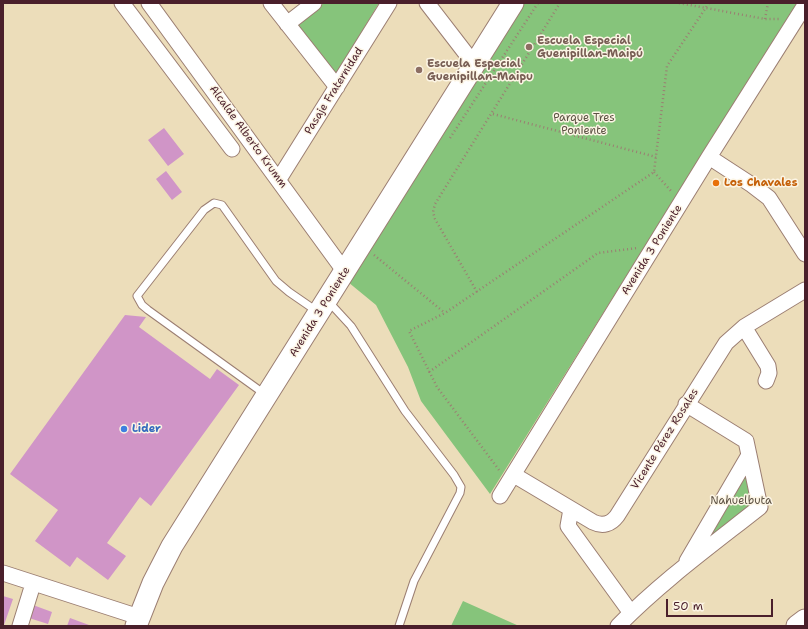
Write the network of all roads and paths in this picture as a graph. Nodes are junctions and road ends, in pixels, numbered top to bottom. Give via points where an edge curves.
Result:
1 (122, 3) edge
2 (149, 3) edge
3 (271, 3) edge
4 (314, 3) edge
5 (389, 3) edge
6 (427, 3) edge
7 (512, 3) edge
8 (560, 3) edge
9 (679, 3) edge
10 (709, 3) edge
11 (768, 3) edge
12 (805, 5) edge
13 (706, 7) junction
14 (765, 19) junction
15 (796, 20) junction
16 (287, 24) junction
17 (474, 64) junction
18 (337, 87) junction
19 (493, 114) junction
20 (232, 149) dead end
21 (709, 157) junction
22 (656, 158) junction
23 (279, 179) junction
24 (639, 248) dead end
25 (372, 254) dead end
26 (805, 254) edge
27 (345, 272) junction
28 (805, 290) edge
29 (477, 292) junction
30 (323, 307) junction
31 (445, 313) junction
32 (744, 327) junction
33 (429, 372) junction
34 (766, 381) dead end
35 (267, 395) junction
36 (686, 404) junction
37 (749, 455) junction
38 (512, 477) junction
39 (500, 496) dead end
40 (571, 509) junction
41 (683, 569) junction
42 (3, 573) edge
43 (33, 584) junction
44 (631, 613) junction
45 (805, 620) edge
46 (137, 622) edge
47 (20, 626) edge
48 (399, 626) edge
49 (618, 626) edge
50 (797, 626) edge

1 - 20 street
2 - 23 street, Alcalde Alberto Krumm
3 - 16 street
4 - 16 street
5 - 18 street, Pasaje Fraternidad
6 - 17 street
7 - 17 main road, Avenida 3 Poniente
8 - 19 path
9 - 13 path
10 - 13 path
11 - 14 path
12 - 15 street, Avenida 3 Poniente
13 - 14 path
13 - 22 path via 667,66
14 - 15 path
15 - 21 street, Avenida 3 Poniente
16 - 18 street
17 - 27 main road, Avenida 3 Poniente
18 - 23 street, Pasaje Fraternidad
19 - 22 path
19 - 29 path via 435,204 433,212
21 - 26 street via 768,198
21 - 38 street, Avenida 3 Poniente
22 - 29 path via 654,172
23 - 27 street, Alcalde Alberto Krumm
24 - 33 path via 598,253
25 - 31 path
27 - 30 main road, Avenida 3 Poniente
28 - 32 street, Vicente Pérez Rosales
29 - 31 path
30 - 35 main road, Avenida 3 Poniente
30 - 35 lane via 289,292 276,281 227,212 222,206 214,203 204,210 137,296 148,310
30 - 48 lane via 351,326 405,411 461,487 414,581
31 - 33 path via 409,331
32 - 34 street via 768,366
32 - 36 street, Vicente Pérez Rosales via 726,342
33 - 38 path via 437,387 500,471
35 - 46 main road, Avenida 3 Poniente via 165,558
36 - 37 street via 746,441
36 - 40 street, Vicente Pérez Rosales via 614,520 597,524
37 - 41 street
37 - 41 street via 760,507
38 - 39 street, Avenida 3 Poniente
38 - 40 street, Vicente Pérez Rosales
40 - 44 street via 568,526
41 - 44 street
42 - 43 street
43 - 46 street
43 - 47 street
44 - 49 street
45 - 50 main road

